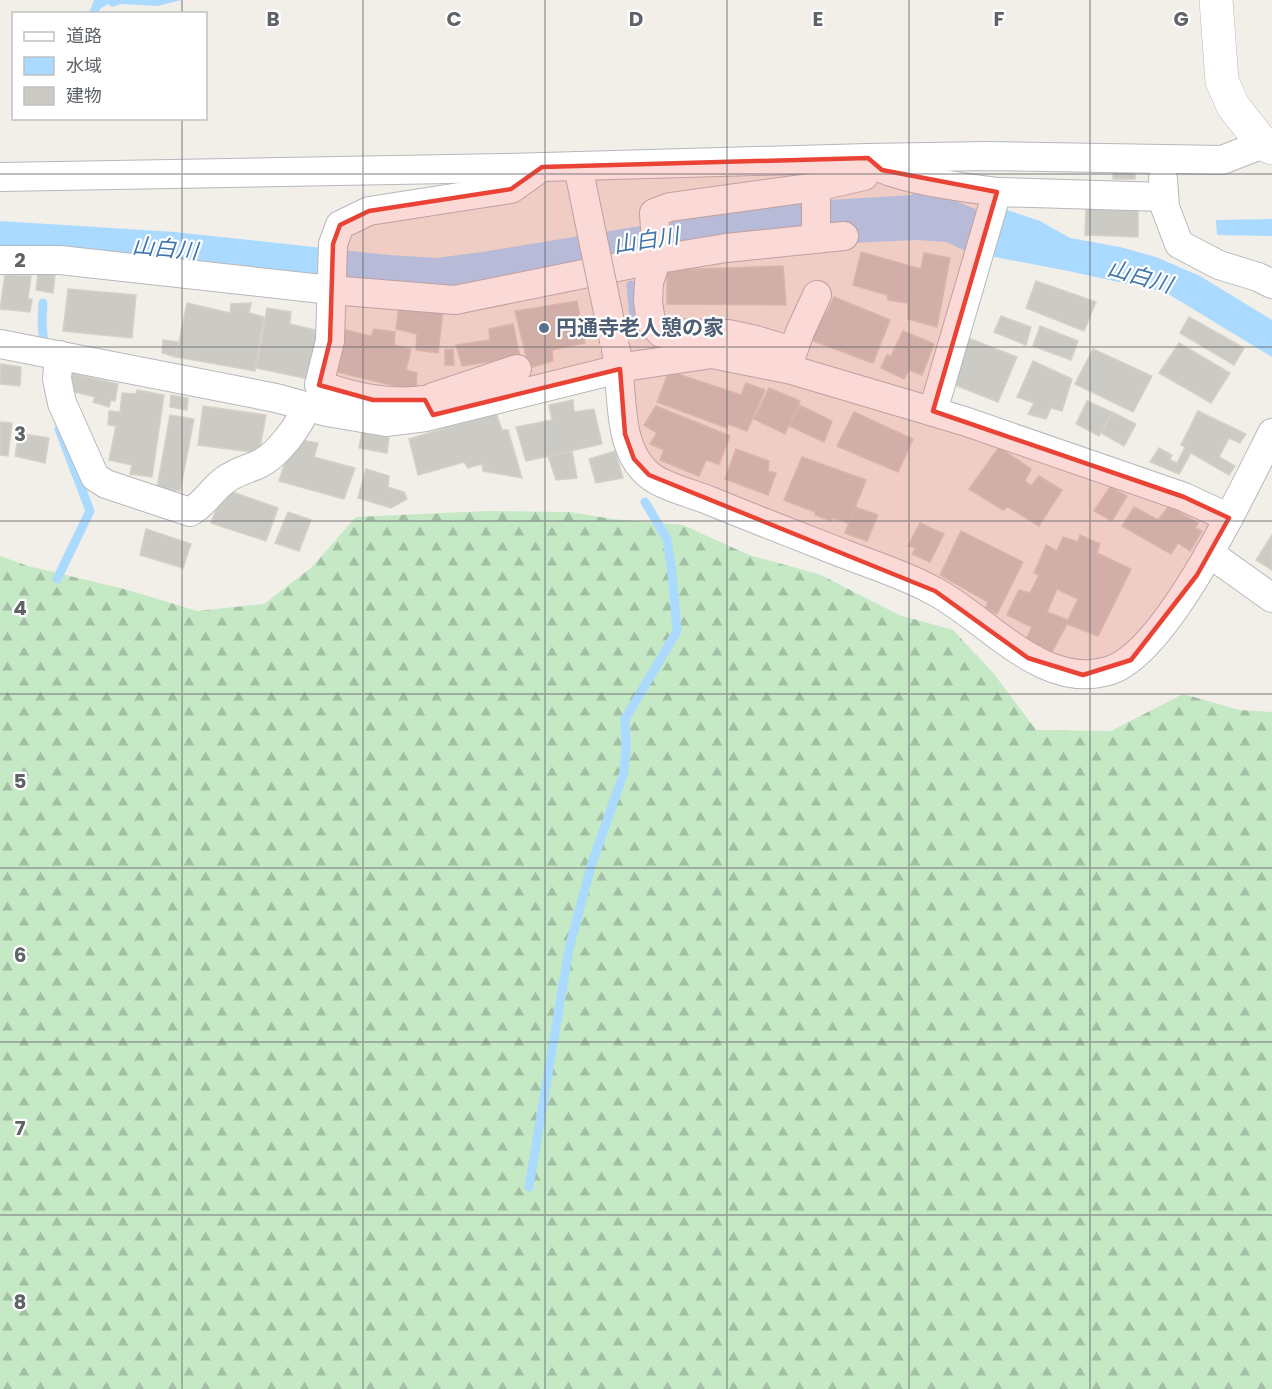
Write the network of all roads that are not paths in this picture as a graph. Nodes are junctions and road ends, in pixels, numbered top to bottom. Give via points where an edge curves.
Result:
1 (1216, 0) edge
2 (1262, 140) edge
3 (868, 158) junction
4 (1161, 159) junction
5 (578, 166) junction
6 (542, 167) junction
7 (0, 177) edge
8 (816, 187) junction
9 (1164, 196) junction
10 (995, 200) junction
11 (844, 236) dead end
12 (816, 239) junction
13 (657, 259) junction
14 (0, 260) edge
15 (1272, 284) edge
16 (331, 285) junction
17 (817, 295) dead end
18 (0, 344) edge
19 (59, 355) junction
20 (790, 360) junction
21 (517, 369) dead end
22 (620, 369) junction
23 (307, 406) junction
24 (429, 407) junction
25 (933, 411) junction
26 (1272, 433) edge
27 (1229, 518) junction
28 (1209, 553) junction
29 (1272, 598) edge

1 - 2 main road via 1222,81 1233,106
2 - 4 street via 1222,160
3 - 4 street
3 - 5 street
3 - 8 street via 864,176
3 - 10 street via 882,170
4 - 9 street
5 - 6 street
5 - 22 street, bridge
6 - 7 street
6 - 16 street via 511,189 369,212 340,225 333,244
8 - 12 street
8 - 13 street via 670,207 654,213
9 - 10 street
9 - 15 street via 1179,244 1218,265
10 - 25 street
11 - 12 street
12 - 13 street
13 - 16 street via 455,300
13 - 20 street via 649,282 648,302 651,322 661,333 728,334 756,340
14 - 16 street via 60,260
16 - 24 street via 330,341 319,385 373,400
17 - 20 street
18 - 19 street
19 - 23 street
19 - 23 street via 57,379 62,403 95,477 190,512 202,506 225,480 262,463 295,429
20 - 22 street via 712,354
20 - 25 street
21 - 24 street
22 - 24 street
22 - 28 street via 625,434 633,459 649,475 935,591 1028,658 1056,669 1083,675 1111,670 1131,660 1160,628
23 - 24 street via 386,422
25 - 27 street via 1184,497
26 - 27 street
27 - 28 street
28 - 29 street

